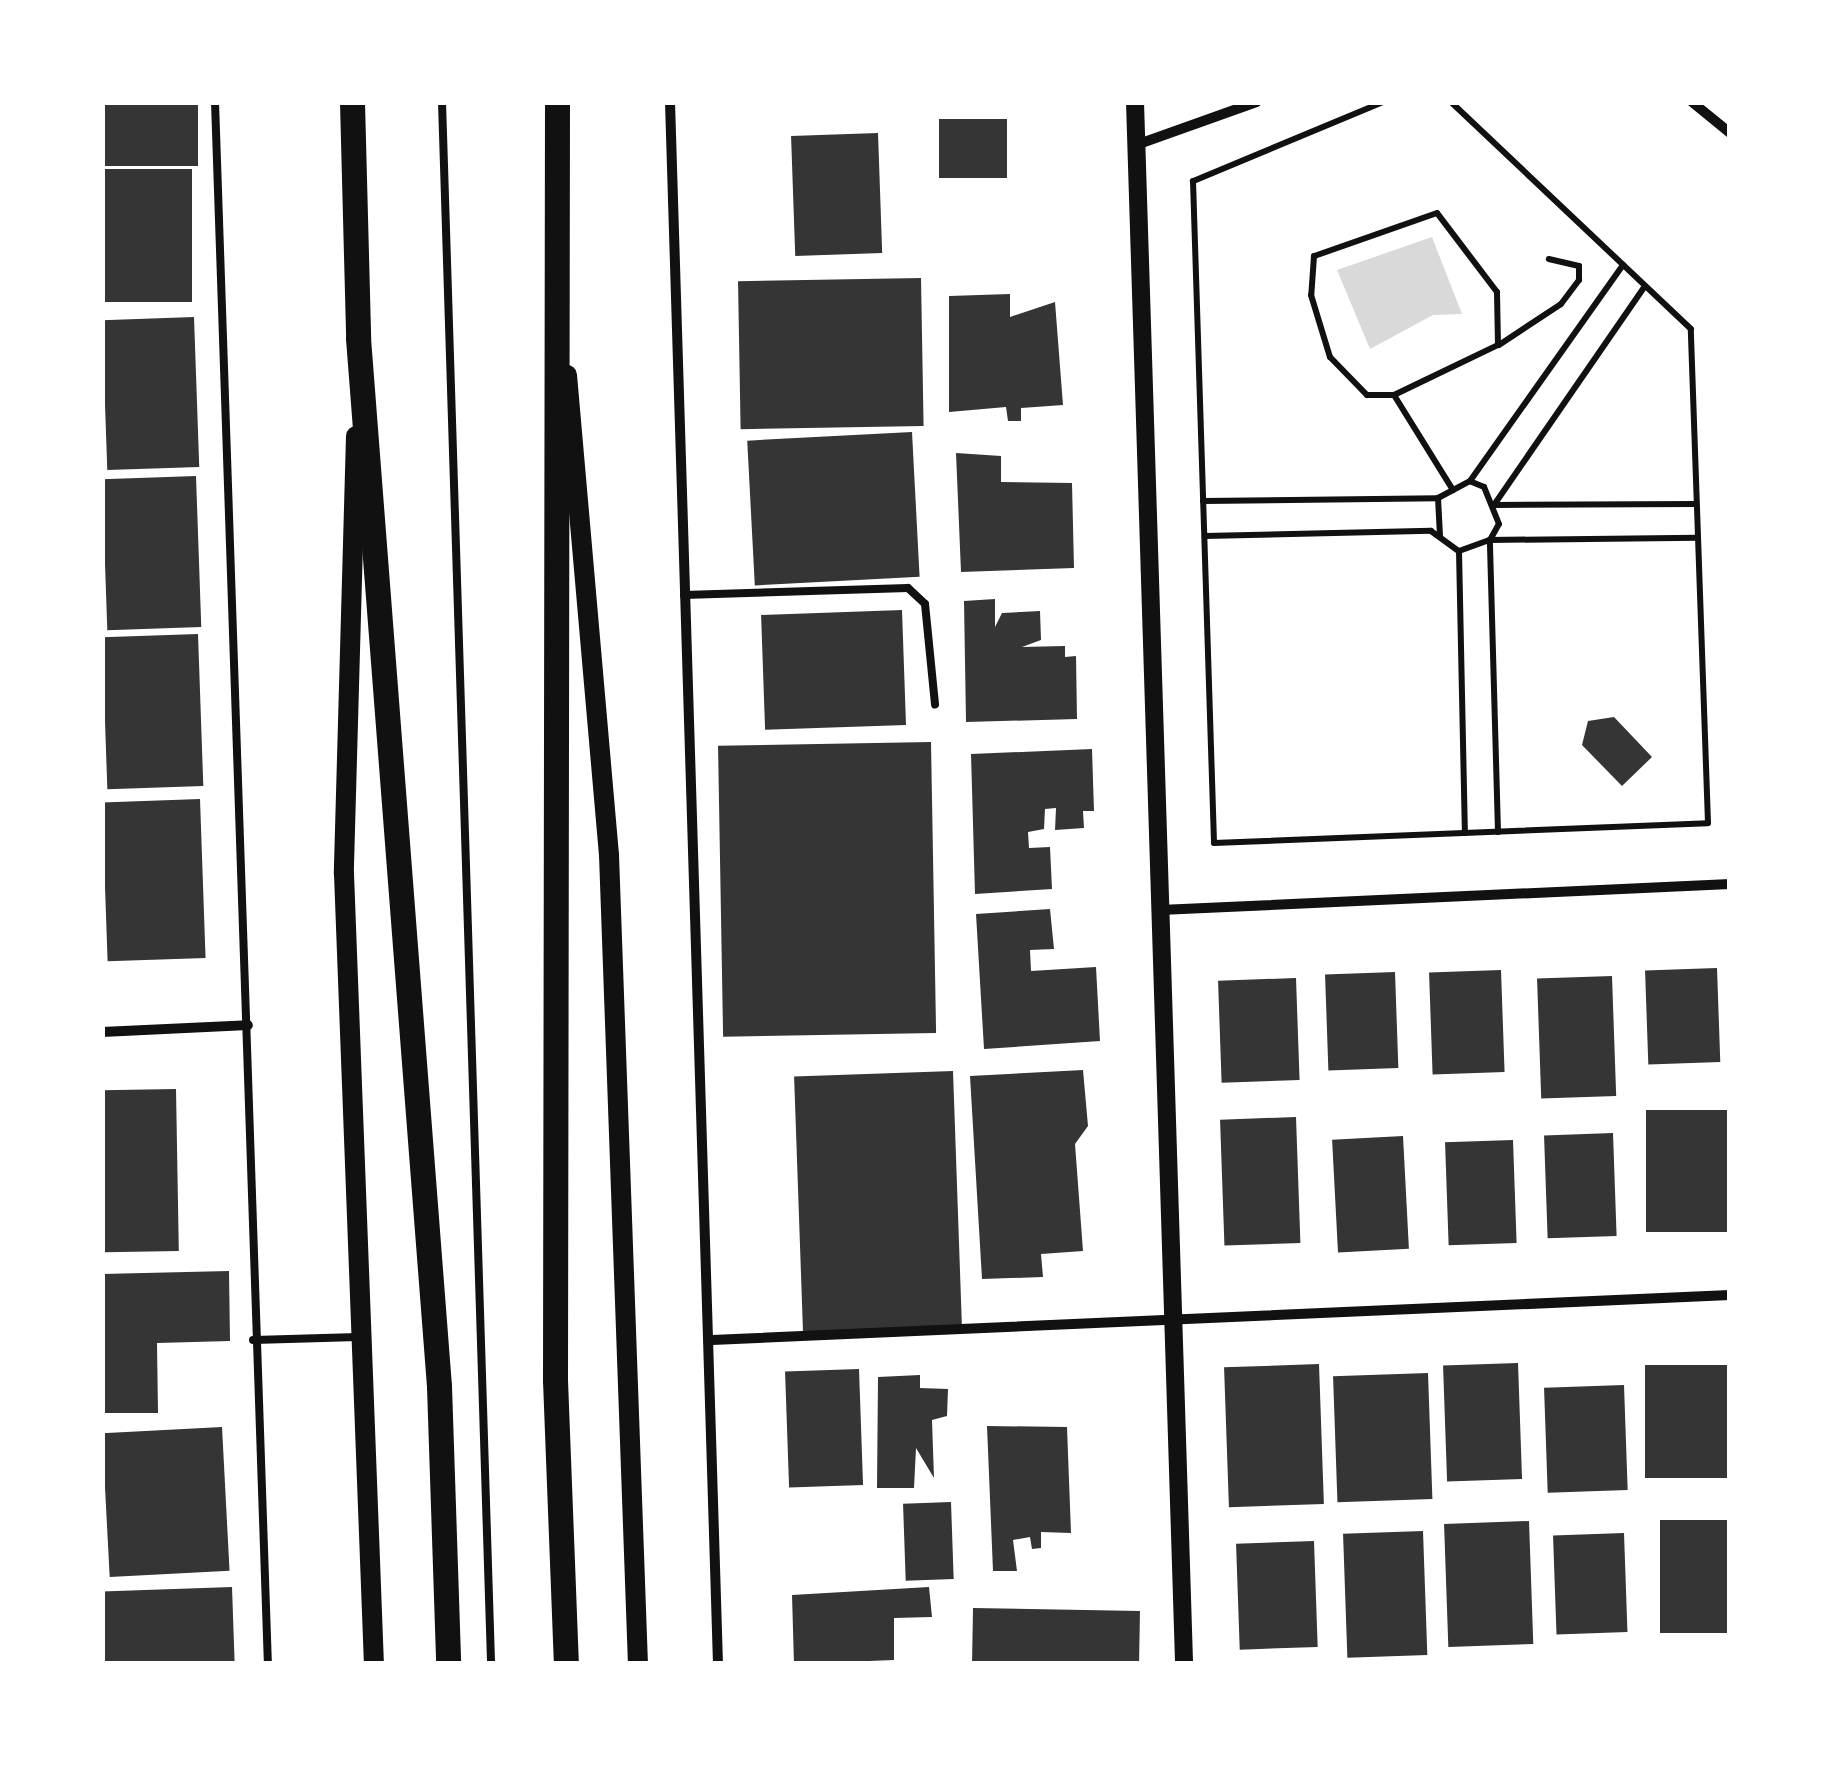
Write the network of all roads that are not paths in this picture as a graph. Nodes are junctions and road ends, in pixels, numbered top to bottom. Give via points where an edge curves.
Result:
1 (215, 102) edge
2 (352, 102) edge
3 (442, 102) edge
4 (557, 102) edge
5 (670, 102) edge
6 (1135, 102) edge
7 (1258, 102) edge
8 (1692, 102) edge
9 (1730, 133) edge
10 (1136, 145) junction
11 (562, 323) junction
12 (358, 338) junction
13 (682, 595) junction
14 (934, 705) dead end
15 (1730, 884) edge
16 (1160, 910) junction
17 (248, 1025) junction
18 (102, 1032) edge
19 (1730, 1295) edge
20 (1174, 1322) junction
21 (363, 1337) junction
22 (254, 1340) junction
23 (712, 1340) junction
24 (268, 1664) edge
25 (374, 1664) edge
26 (448, 1664) edge
27 (491, 1664) edge
28 (566, 1664) edge
29 (638, 1664) edge
30 (718, 1664) edge
31 (1184, 1664) edge

1 - 17 lane
2 - 12 main road
3 - 27 lane
4 - 11 main road
5 - 13 street
6 - 10 street
7 - 10 street
8 - 9 street
10 - 16 street
11 - 28 main road via 555,1380
11 - 29 main road via 609,855
12 - 21 main road via 344,874
12 - 26 main road via 439,1386
13 - 14 lane via 908,588 925,604
13 - 23 street
15 - 16 street
16 - 20 street
17 - 18 street
17 - 22 lane
19 - 20 street
20 - 23 street
20 - 31 street
21 - 22 lane
21 - 25 main road
22 - 24 lane
23 - 30 street

